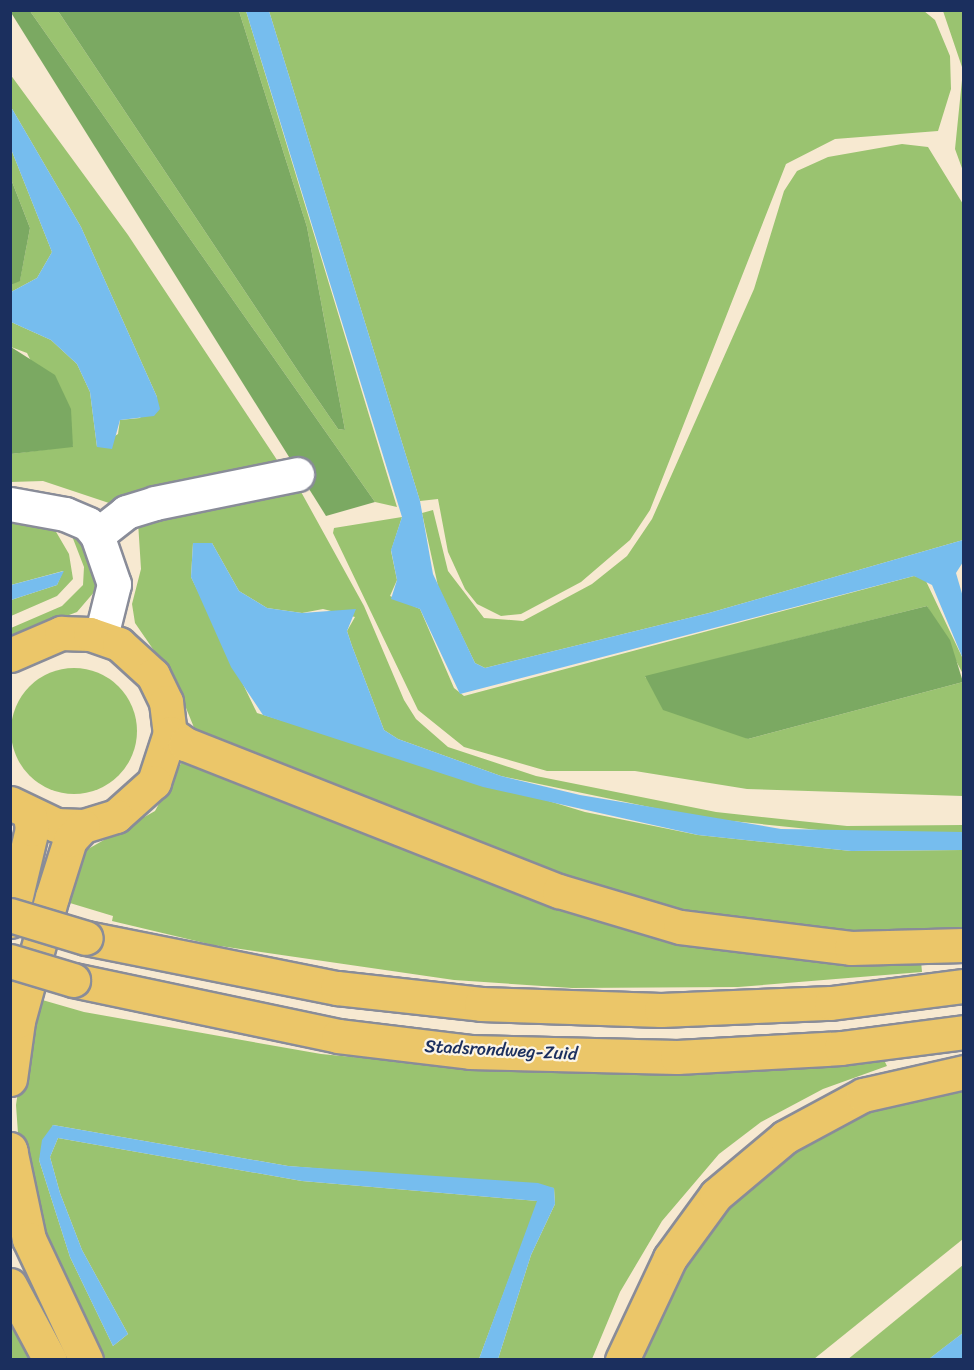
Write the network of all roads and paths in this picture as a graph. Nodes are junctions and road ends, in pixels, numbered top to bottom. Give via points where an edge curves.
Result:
1 (297, 474) dead end
2 (10, 504) edge
3 (97, 535) junction
4 (101, 636) junction
5 (10, 655) edge
6 (170, 733) junction
7 (20, 810) edge
8 (83, 826) junction
9 (10, 915) edge
10 (10, 921) edge
11 (963, 945) edge
12 (10, 962) edge
13 (963, 986) edge
14 (963, 1032) edge
15 (963, 1072) edge
16 (10, 1079) edge
17 (11, 1150) edge
18 (10, 1285) edge
19 (50, 1359) edge
20 (86, 1359) edge
21 (622, 1359) edge

1 - 3 street via 155,503 126,512
2 - 3 street via 65,514 88,524
3 - 4 street via 114,584
4 - 5 main road via 47,636
4 - 6 main road via 132,652 153,675 166,702
6 - 8 main road via 162,767 144,796 116,816
6 - 11 main road via 185,744 559,891 680,927 851,948
7 - 8 main road
7 - 10 main road via 32,829
8 - 16 main road via 70,840 46,919 18,1021
9 - 13 main road, bridge via 86,938 337,988 481,1004 661,1010 831,1003
12 - 14 main road, Stadsrondweg-Zuid, bridge via 73,980 338,1035 470,1052 677,1057 841,1048
15 - 21 main road via 863,1095 785,1137 716,1195 670,1258
17 - 20 main road via 29,1239
18 - 19 main road

